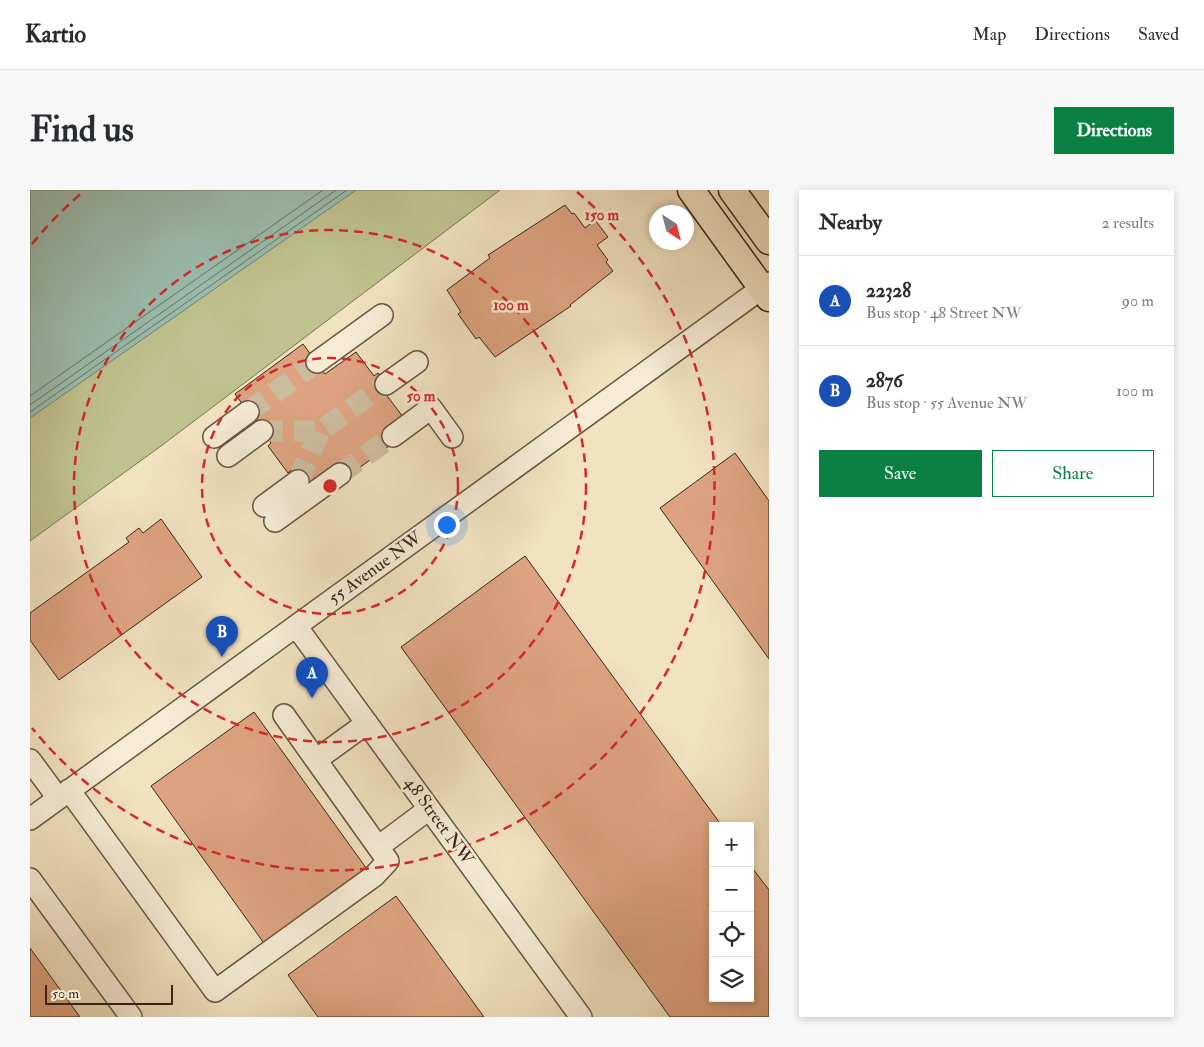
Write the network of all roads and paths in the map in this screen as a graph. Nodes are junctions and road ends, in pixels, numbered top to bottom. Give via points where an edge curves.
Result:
1 (692, 190) edge
2 (732, 190) edge
3 (769, 240) edge
4 (767, 290) edge
5 (382, 315) dead end
6 (316, 362) tunnel mouth
7 (417, 362) dead end
8 (386, 384) tunnel mouth
9 (248, 412) tunnel mouth
10 (262, 432) tunnel mouth
11 (393, 436) tunnel mouth
12 (214, 437) dead end
13 (452, 437) dead end
14 (228, 456) dead end
15 (340, 474) tunnel mouth
16 (298, 481) tunnel mouth
17 (296, 626) junction
18 (284, 714) dead end
19 (367, 723) junction
20 (30, 760) edge
21 (316, 760) junction
22 (63, 794) junction
23 (429, 809) junction
24 (30, 819) edge
25 (378, 847) junction
26 (30, 879) edge
27 (131, 1017) edge
28 (581, 1017) edge

1 - 4 main road
2 - 3 main road
4 - 17 street, 55 Avenue NW
5 - 6 street
7 - 8 street
9 - 12 street
10 - 14 street
11 - 13 street via 431,408
15 - 16 street via 270,513
17 - 19 street, 48 Street NW
17 - 22 street, 55 Avenue NW
18 - 21 street
19 - 21 street
19 - 23 street, 48 Street NW
20 - 22 street
21 - 25 street
22 - 24 street, 55 Avenue NW
22 - 25 street via 215,991 374,876 388,861
23 - 25 street
23 - 28 street, 48 Street NW
26 - 27 street

